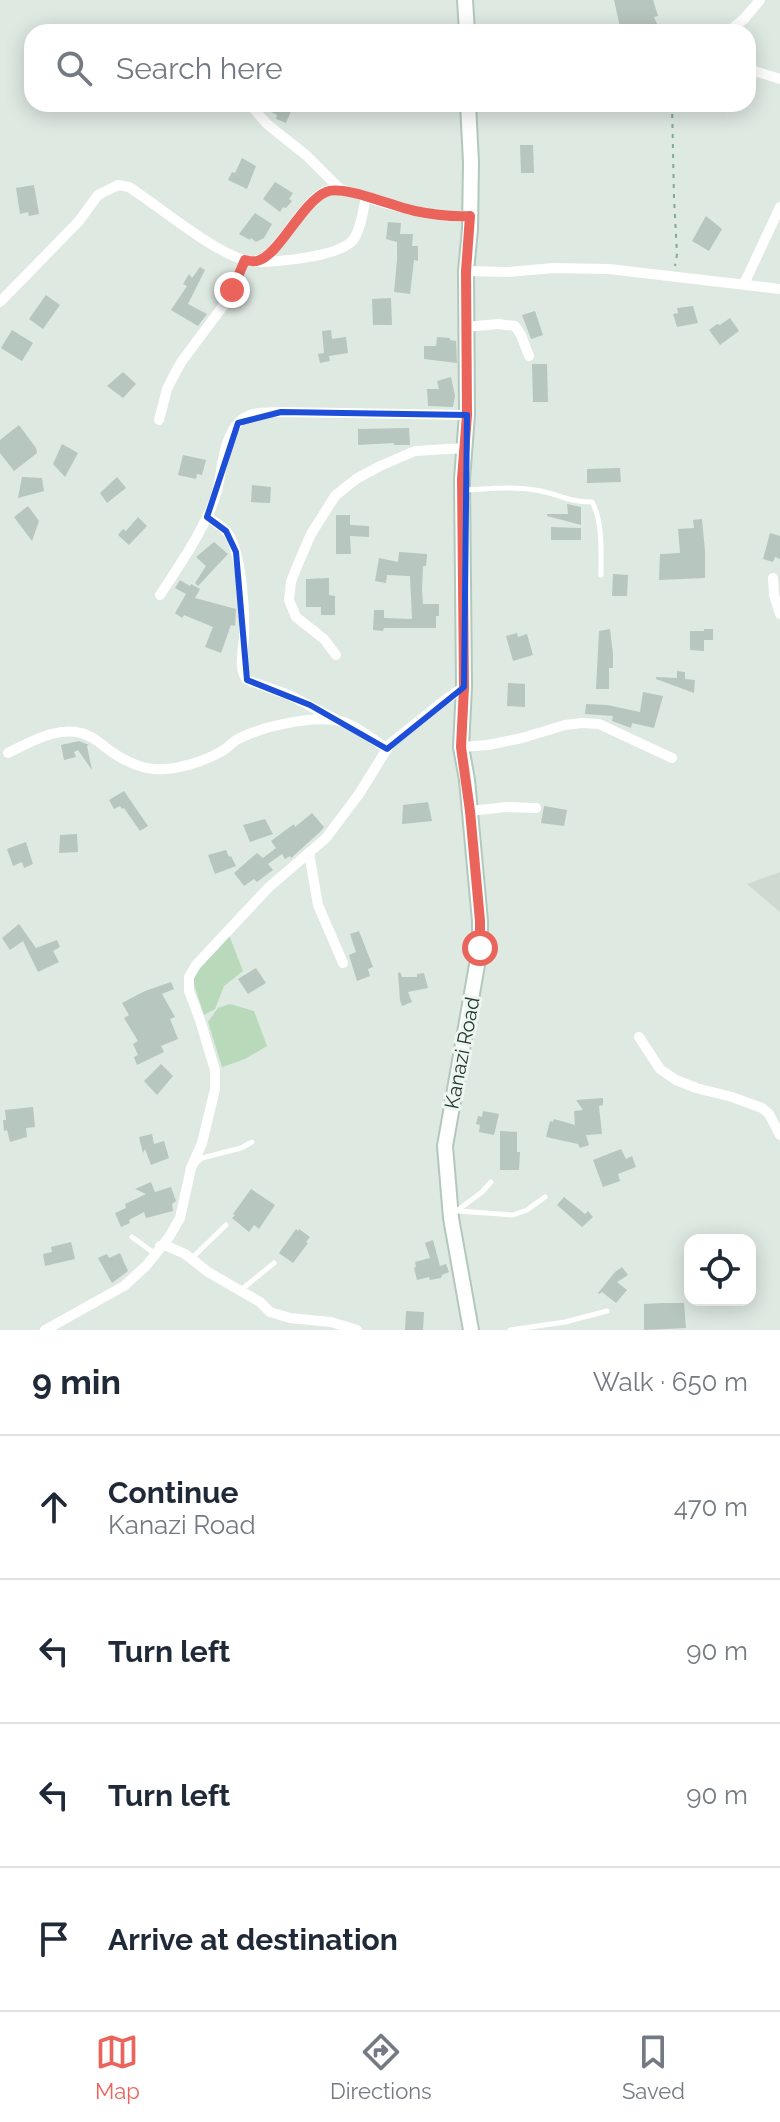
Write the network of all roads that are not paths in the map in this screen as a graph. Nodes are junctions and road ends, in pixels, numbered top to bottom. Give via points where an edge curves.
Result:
1 (465, 0) edge
2 (760, 0) edge
3 (466, 24) edge
4 (738, 24) edge
5 (756, 71) edge
6 (777, 75) edge
7 (256, 112) edge
8 (468, 112) edge
9 (341, 190) junction
10 (366, 197) junction
11 (780, 207) edge
12 (470, 216) junction
13 (250, 261) junction
14 (466, 271) junction
15 (744, 284) junction
16 (780, 289) edge
17 (0, 302) edge
18 (466, 327) junction
19 (529, 356) dead end
20 (467, 415) junction
21 (159, 420) dead end
22 (466, 448) junction
23 (462, 490) junction
24 (207, 517) junction
25 (601, 575) dead end
26 (773, 578) dead end
27 (160, 595) dead end
28 (780, 614) edge
29 (336, 655) dead end
30 (464, 687) junction
31 (337, 721) junction
32 (461, 747) junction
33 (387, 749) junction
34 (8, 753) dead end
35 (672, 758) dead end
36 (536, 808) dead end
37 (470, 811) junction
38 (309, 853) junction
39 (343, 963) dead end
40 (639, 1037) dead end
41 (774, 1115) edge
42 (780, 1135) edge
43 (252, 1142) dead end
44 (192, 1166) junction
45 (491, 1182) dead end
46 (545, 1197) dead end
47 (454, 1214) junction
48 (226, 1225) dead end
49 (132, 1237) dead end
50 (157, 1250) junction
51 (191, 1258) junction
52 (274, 1263) dead end
53 (241, 1290) junction
54 (607, 1311) dead end
55 (45, 1330) edge
56 (357, 1330) edge
57 (471, 1330) edge
58 (510, 1330) edge

1 - 3 main road
2 - 4 street
5 - 6 street
7 - 9 street
8 - 12 main road, Kanazi Road
9 - 10 street
9 - 13 street via 318,196 272,250
10 - 12 street via 411,211
10 - 13 street via 354,239 346,245 302,259
11 - 15 street
12 - 14 main road, Kanazi Road
13 - 17 street via 214,245 129,187 118,185 98,195
13 - 21 street via 174,375
14 - 15 street via 609,269
14 - 18 main road, Kanazi Road
15 - 16 street
18 - 19 street via 515,326
18 - 20 main road, Kanazi Road
20 - 22 main road, Kanazi Road
20 - 24 street via 246,416 227,443
22 - 23 main road, Kanazi Road
22 - 29 street via 415,451 356,479 335,496 311,534 289,600 296,617
23 - 25 lane via 538,490 569,501 592,502
23 - 30 main road, Kanazi Road
24 - 27 street
24 - 31 street via 226,531 236,552 243,676
26 - 28 street
30 - 32 main road, Kanazi Road
30 - 33 street
31 - 33 street
31 - 34 street via 263,729 203,761 153,769 116,755 81,733 44,736
32 - 35 street via 582,723 599,724
32 - 37 main road, Kanazi Road
33 - 38 street via 339,822
36 - 37 street
37 - 47 main road, Kanazi Road via 480,948 445,1146
38 - 39 street via 318,905
38 - 44 street via 241,915 189,977 215,1070 209,1116
40 - 41 street via 660,1069 676,1080
41 - 42 street
43 - 44 lane
44 - 50 street via 180,1218
45 - 47 lane
46 - 47 lane via 513,1215
47 - 57 main road, Kanazi Road
48 - 51 lane
49 - 50 lane
50 - 51 street via 167,1246
50 - 55 street via 124,1286
51 - 53 street
52 - 53 lane
53 - 56 street via 270,1312
54 - 58 lane

